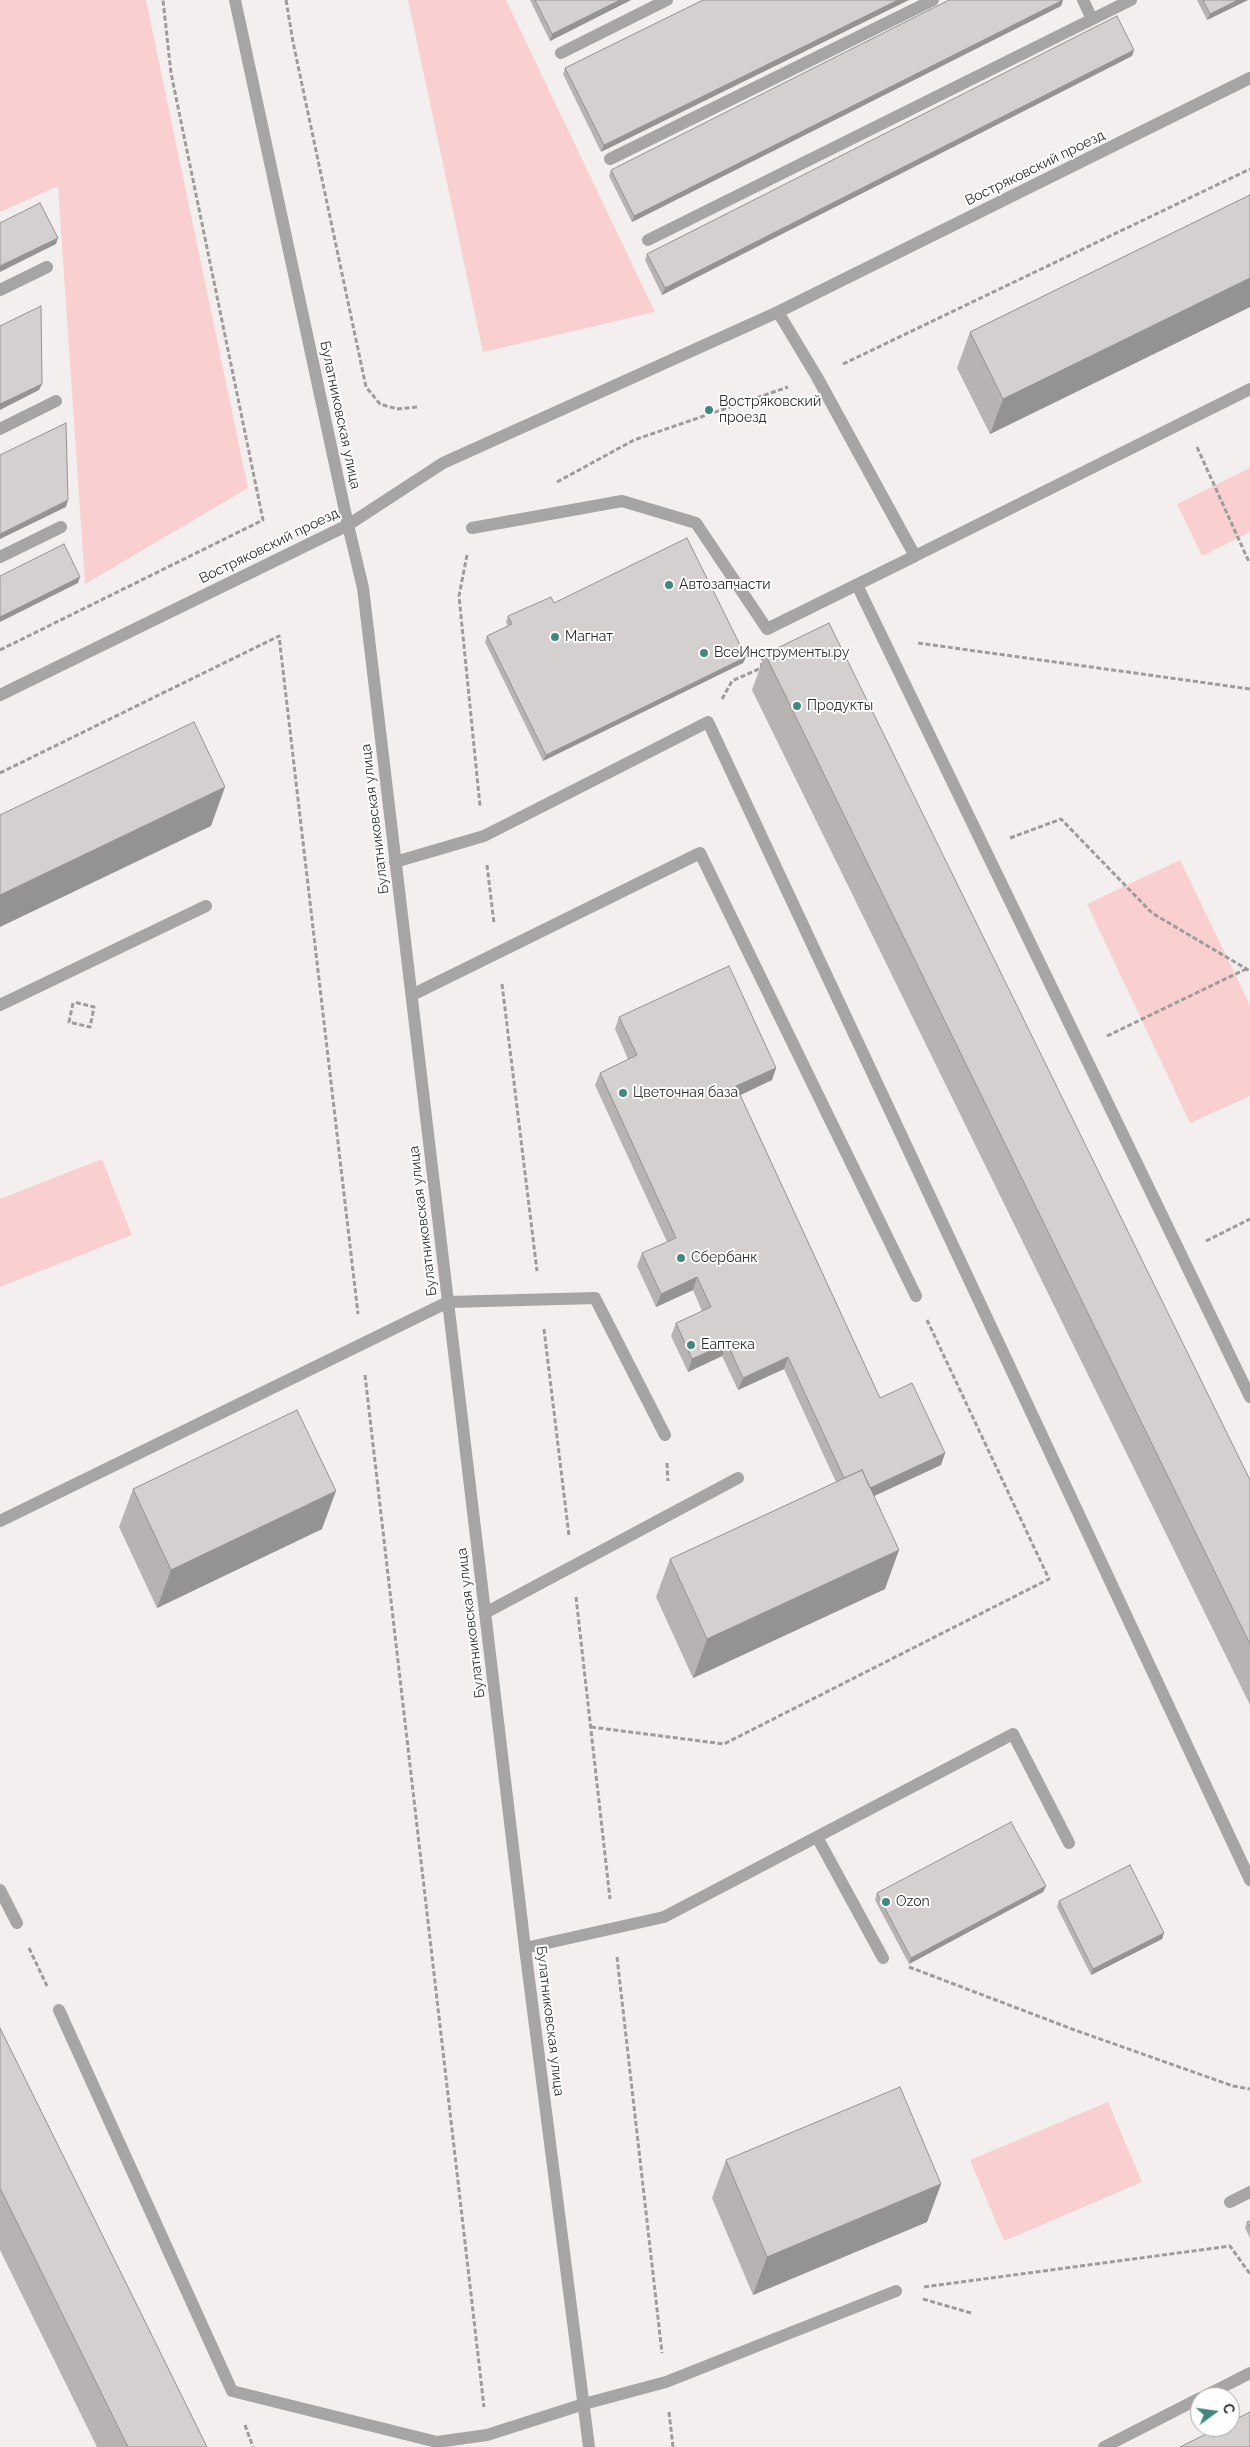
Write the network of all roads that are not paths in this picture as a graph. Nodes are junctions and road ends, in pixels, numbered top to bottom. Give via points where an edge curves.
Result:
1 (235, 0) edge
2 (667, 0) edge
3 (933, 0) edge
4 (1083, 0) edge
5 (1131, 0) edge
6 (1092, 19) junction
7 (561, 53) dead end
8 (1250, 78) edge
9 (610, 159) dead end
10 (648, 240) dead end
11 (47, 267) dead end
12 (0, 290) edge
13 (778, 312) junction
14 (1250, 389) edge
15 (56, 402) dead end
16 (0, 429) edge
17 (348, 525) junction
18 (61, 527) dead end
19 (472, 528) road end
20 (915, 556) junction
21 (0, 557) edge
22 (856, 585) junction
23 (0, 695) edge
24 (395, 862) junction
25 (206, 906) dead end
26 (412, 995) junction
27 (0, 1005) edge
28 (916, 1296) road end
29 (448, 1302) junction
30 (1250, 1398) edge
31 (665, 1435) road end
32 (738, 1478) dead end
33 (0, 1521) edge
34 (485, 1613) junction
35 (817, 1837) junction
36 (1069, 1843) dead end
37 (1250, 1880) edge
38 (0, 1890) edge
39 (17, 1923) road end
40 (525, 1948) junction
41 (883, 1958) road end
42 (59, 2010) road end
43 (1250, 2192) edge
44 (1230, 2202) dead end
45 (896, 2291) road end
46 (1250, 2373) edge
47 (1223, 2387) edge
48 (584, 2404) junction
49 (1190, 2404) edge
50 (589, 2447) edge
51 (1104, 2447) edge

1 - 17 street, Булатниковская улица
2 - 7 street
3 - 9 street
4 - 6 street
5 - 6 street
6 - 10 street
8 - 13 street, Востряковский проезд
11 - 12 street
13 - 17 street, Востряковский проезд via 443,464
13 - 20 street
14 - 20 street
15 - 16 street
17 - 23 street, Востряковский проезд
17 - 24 street, Булатниковская улица via 363,588
18 - 21 street
19 - 22 street via 622,501 696,522 767,629
20 - 22 street
22 - 30 street
24 - 26 street, Булатниковская улица
24 - 37 street via 484,836 708,722
25 - 27 street
26 - 28 street via 700,852
26 - 29 street, Булатниковская улица
29 - 31 street via 595,1298
29 - 33 street
29 - 34 street, Булатниковская улица
32 - 34 street
34 - 40 street, Булатниковская улица
35 - 36 street via 1013,1734
35 - 40 street via 664,1917
35 - 41 street
38 - 39 street
40 - 48 street, Булатниковская улица
42 - 48 street via 232,2391 437,2442 487,2435
43 - 44 street
45 - 48 street via 666,2382
46 - 47 street
48 - 50 street, Булатниковская улица
49 - 51 street

